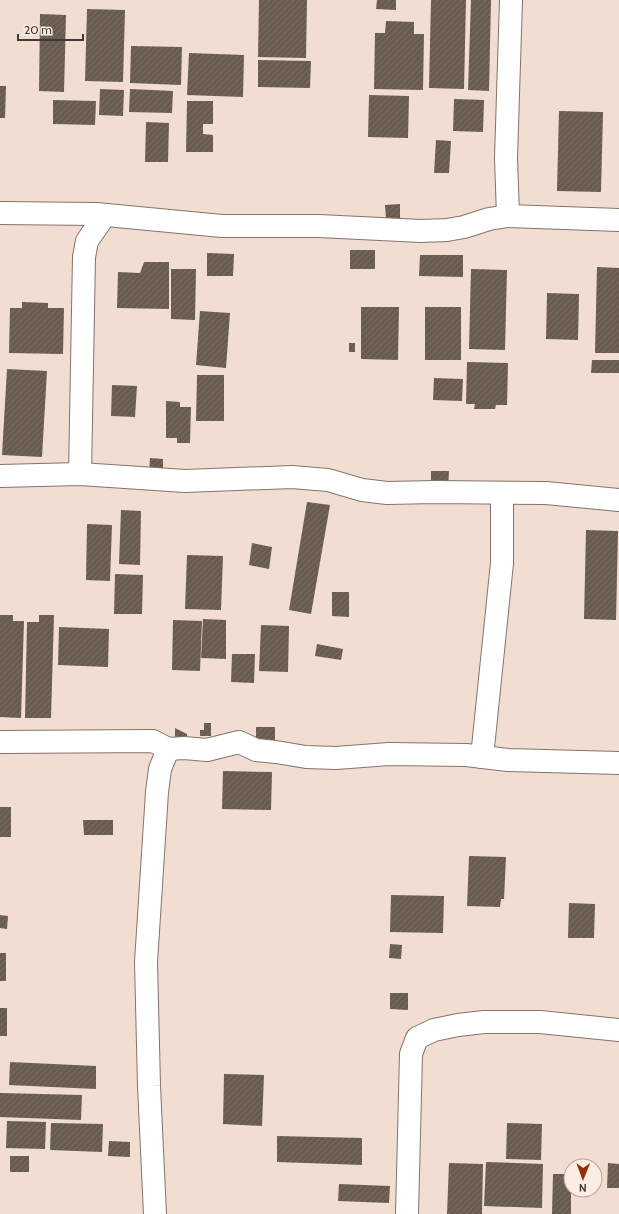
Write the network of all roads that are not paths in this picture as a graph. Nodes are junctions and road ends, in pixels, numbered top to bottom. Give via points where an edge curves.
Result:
1 (511, 0) edge
2 (0, 213) edge
3 (105, 215) junction
4 (508, 216) junction
5 (619, 220) edge
6 (80, 474) junction
7 (0, 476) edge
8 (502, 492) junction
9 (619, 500) edge
10 (0, 742) edge
11 (168, 749) junction
12 (482, 757) junction
13 (619, 763) edge
14 (619, 1030) edge
15 (155, 1214) edge
16 (407, 1214) edge

1 - 4 street via 506,158
2 - 3 street
3 - 4 street via 222,226 319,226 421,231 447,230
3 - 6 street via 88,241 84,257
4 - 5 street
6 - 7 street
6 - 8 street via 185,480 292,477 328,480 362,490 387,493
8 - 9 street via 546,493
8 - 12 street via 502,563
10 - 11 street via 153,741
11 - 12 street via 207,750 238,742 256,750 306,757 336,758 390,754
11 - 15 street via 160,769 157,792 146,962
12 - 13 street
14 - 16 street via 540,1022 484,1022 434,1030 417,1038 412,1054

